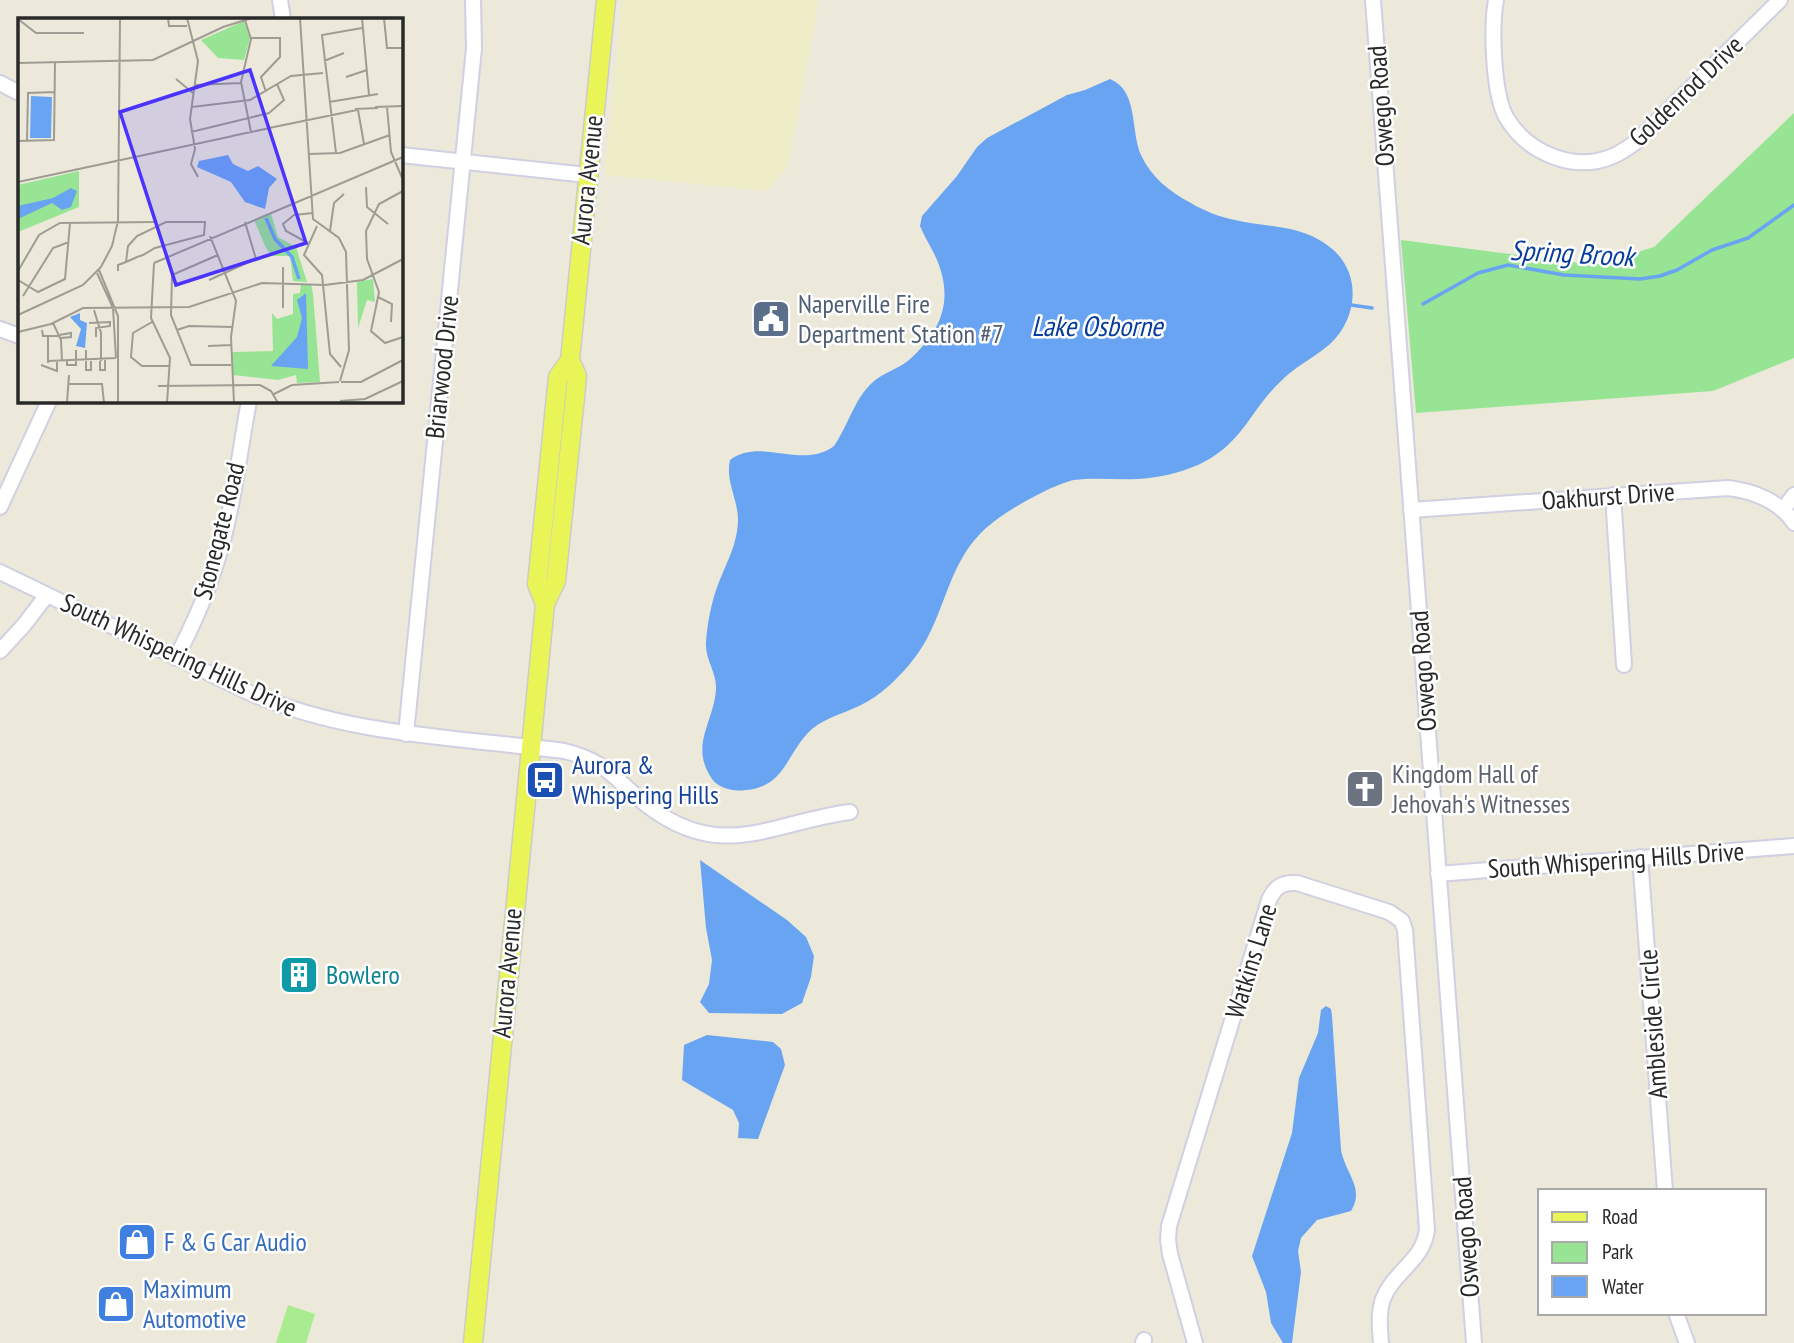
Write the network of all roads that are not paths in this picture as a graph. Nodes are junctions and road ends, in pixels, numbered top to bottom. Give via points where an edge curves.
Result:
1 (280, 0) edge
2 (473, 0) edge
3 (606, 0) edge
4 (1373, 0) edge
5 (1496, 0) edge
6 (1780, 0) edge
7 (283, 18) edge
8 (0, 83) edge
9 (18, 92) edge
10 (402, 155) edge
11 (463, 162) junction
12 (587, 174) junction
13 (0, 329) edge
14 (18, 336) edge
15 (49, 402) edge
16 (249, 402) edge
17 (1613, 495) junction
18 (1794, 495) edge
19 (0, 507) edge
20 (1411, 510) junction
21 (1783, 510) junction
22 (1794, 523) edge
23 (0, 572) edge
24 (47, 595) junction
25 (0, 651) edge
26 (176, 658) junction
27 (1624, 665) dead end
28 (406, 734) junction
29 (530, 746) junction
30 (850, 812) dead end
31 (1794, 846) edge
32 (1640, 857) junction
33 (1438, 874) junction
34 (1665, 1189) edge
35 (1677, 1315) edge
36 (473, 1343) edge
37 (1195, 1343) edge
38 (1381, 1343) edge
39 (1474, 1343) edge
40 (1687, 1343) edge

1 - 7 street
2 - 11 street, Briarwood Drive via 474,48
3 - 12 main road, Aurora Avenue
4 - 20 street, Oswego Road
5 - 6 street, Goldenrod Drive via 1496,79 1505,116 1532,145 1556,158 1578,162 1611,157 1636,142
8 - 9 street
10 - 11 street
11 - 12 street
11 - 28 street, Briarwood Drive
12 - 29 main road, Aurora Avenue via 570,360 558,377 555,403 537,584 545,604
13 - 14 street
15 - 19 street
16 - 26 street, Stonegate Road via 217,562
17 - 20 street, Oakhurst Drive
17 - 21 street, Oakhurst Drive via 1728,488 1757,494
17 - 27 street
18 - 21 street
20 - 33 street, Oswego Road
21 - 22 street, Oakhurst Drive
23 - 24 street, South Whispering Hills Drive
24 - 25 street
24 - 26 street, South Whispering Hills Drive
26 - 28 street, South Whispering Hills Drive via 284,707 348,725
28 - 29 street, South Whispering Hills Drive
29 - 30 street, South Whispering Hills Drive via 592,759 662,816 706,833 750,835
29 - 36 main road, Aurora Avenue
31 - 32 street, South Whispering Hills Drive
32 - 33 street, South Whispering Hills Drive
32 - 34 street, Ambleside Circle
33 - 39 street, Oswego Road
35 - 40 street
37 - 38 street, Watkins Lane via 1170,1254 1169,1226 1269,900 1273,891 1297,883 1389,912 1402,921 1405,930 1427,1230 1420,1254 1384,1297

